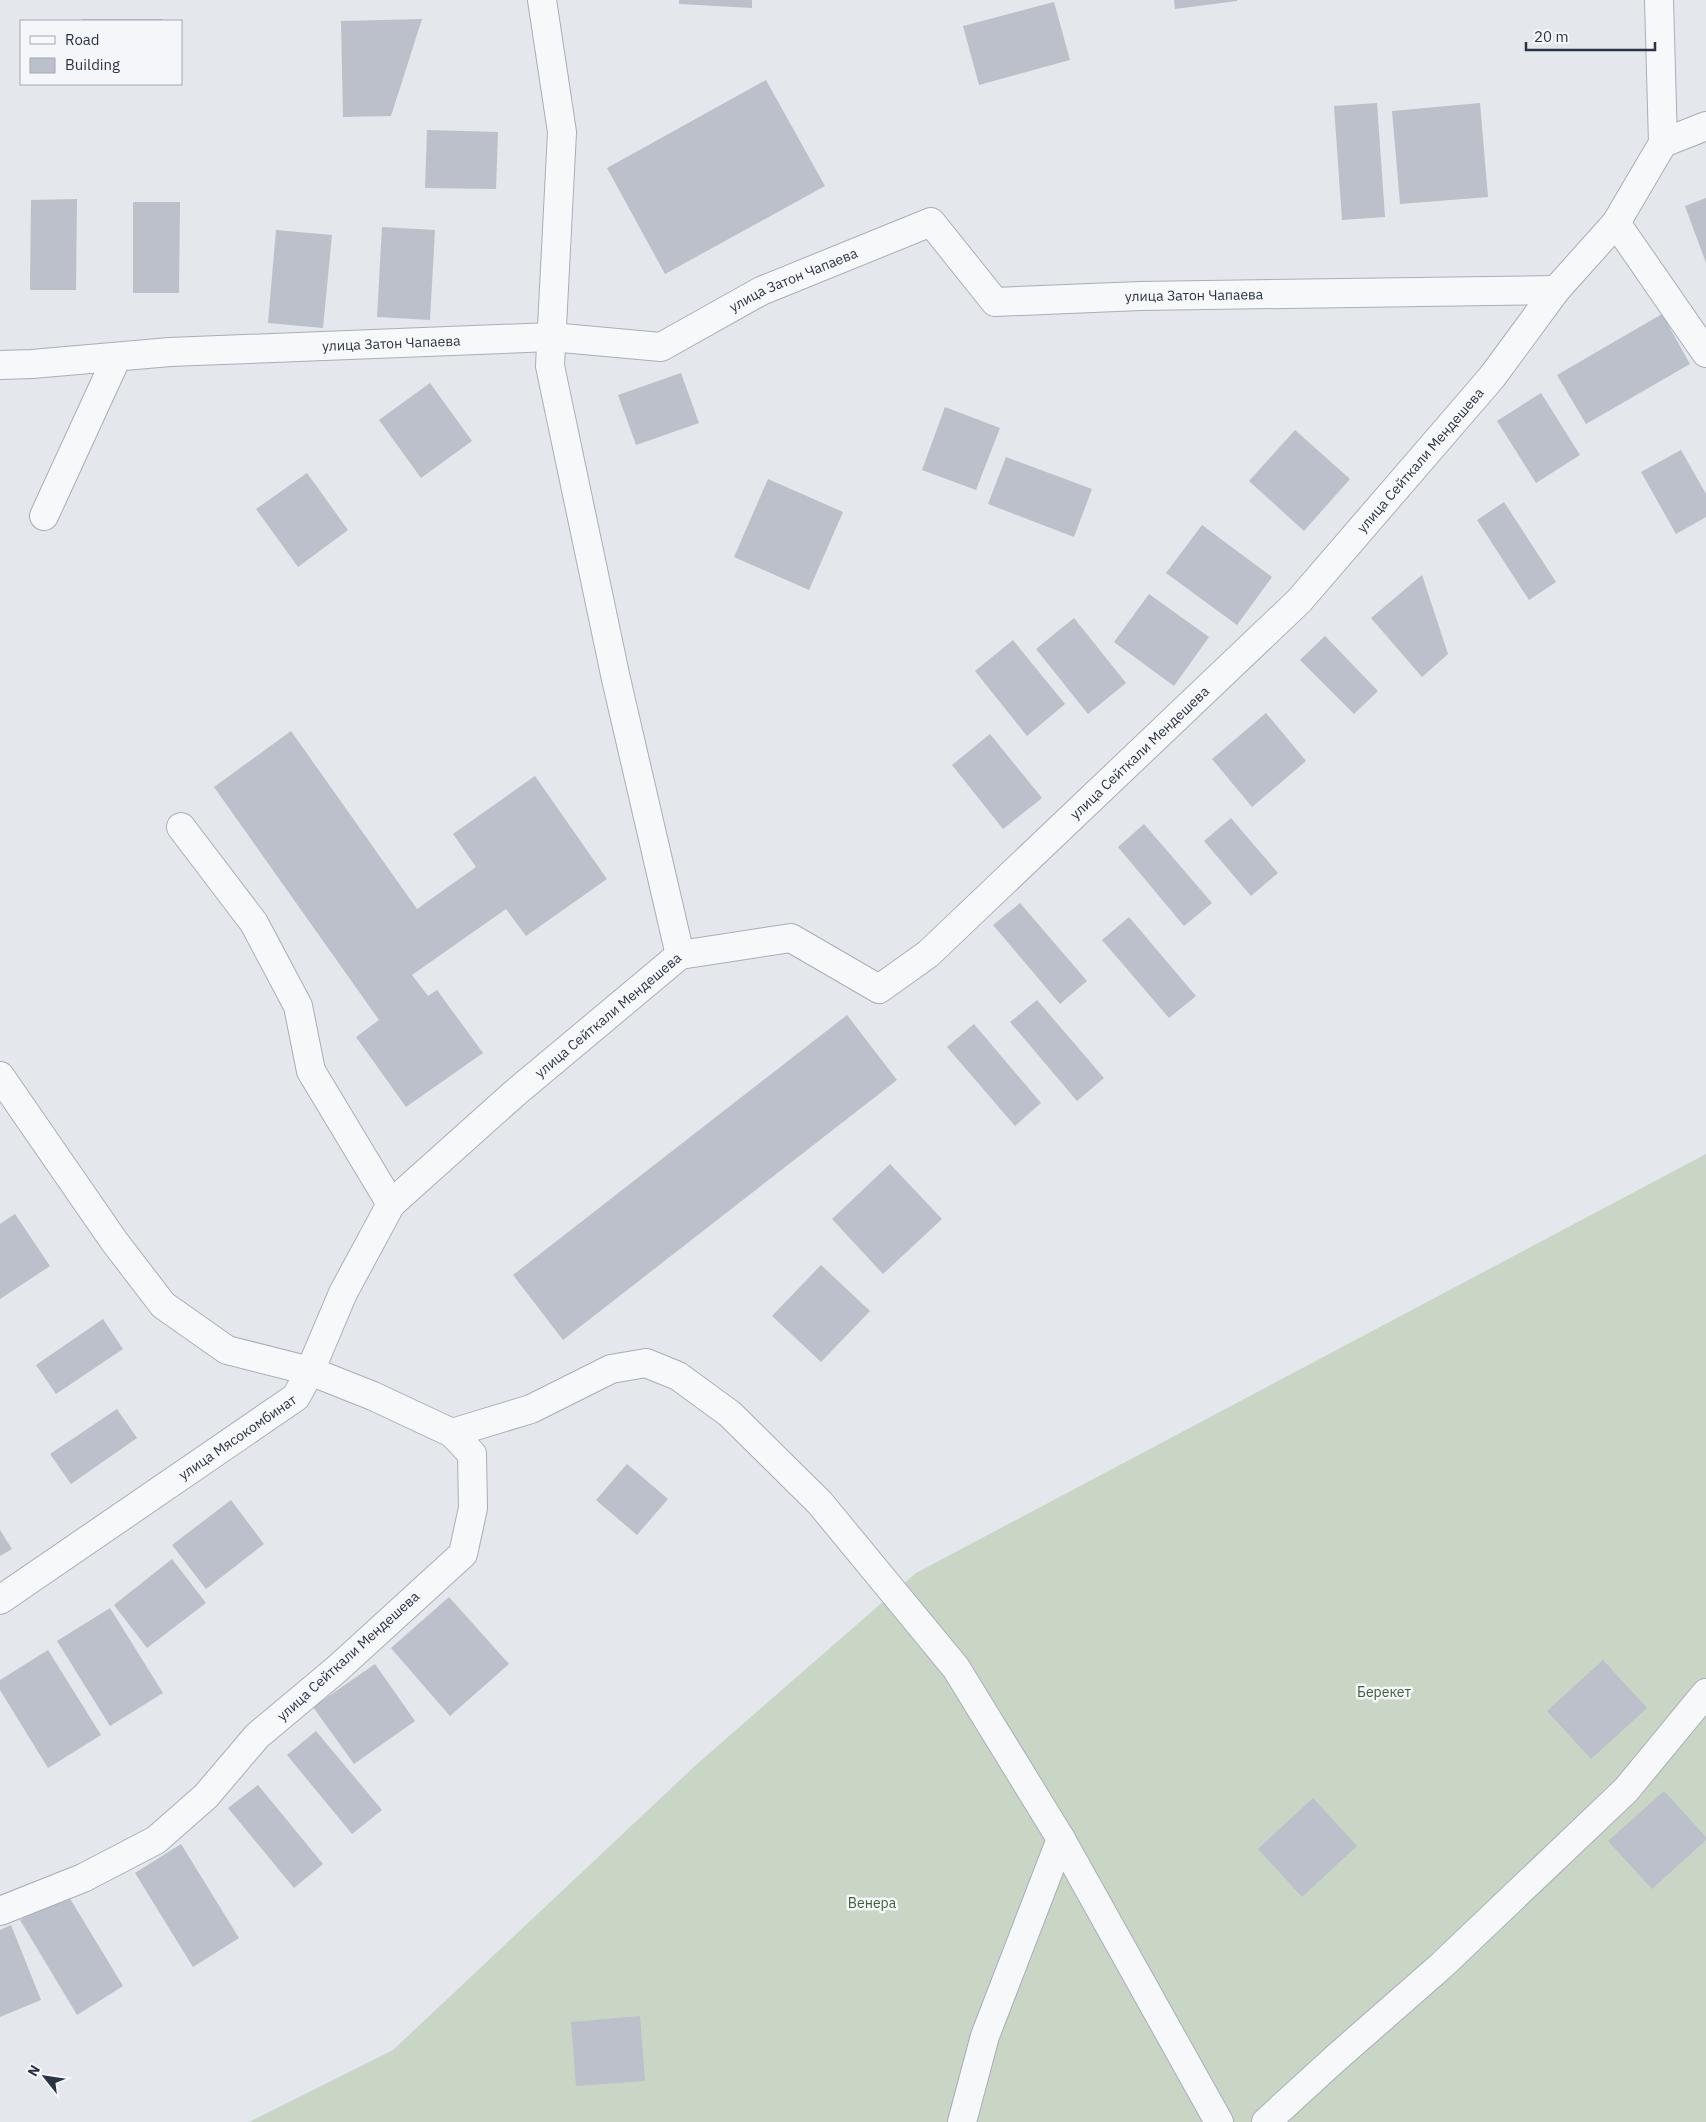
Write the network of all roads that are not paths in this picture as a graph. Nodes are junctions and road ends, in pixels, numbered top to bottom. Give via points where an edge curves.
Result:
1 (542, 0) edge
2 (1660, 0) edge
3 (1706, 126) edge
4 (1663, 143) junction
5 (1616, 223) junction
6 (1556, 290) junction
7 (551, 337) junction
8 (1706, 353) edge
9 (117, 357) junction
10 (0, 365) edge
11 (44, 516) dead end
12 (181, 827) dead end
13 (680, 956) junction
14 (0, 1076) edge
15 (391, 1204) junction
16 (310, 1371) junction
17 (452, 1433) junction
18 (0, 1600) edge
19 (1706, 1693) edge
20 (1061, 1839) junction
21 (0, 1911) edge
22 (962, 2122) edge
23 (1219, 2122) edge
24 (1266, 2122) edge

1 - 7 street via 562,132
2 - 4 street
3 - 4 street
4 - 5 street, улица Сейткали Мендешева
5 - 6 street, улица Сейткали Мендешева
5 - 8 street
6 - 7 street, улица Затон Чапаева via 1140,296 995,302 931,222 761,291 662,347
6 - 13 street, улица Сейткали Мендешева via 1492,377 1299,601 928,954 879,990 791,938
7 - 9 street, улица Затон Чапаева via 170,352
7 - 13 street via 550,366 616,680
9 - 10 street, улица Затон Чапаева
9 - 11 street
12 - 15 street via 254,923 298,1006 311,1071
13 - 15 street, улица Сейткали Мендешева via 515,1093
14 - 16 street, улица Сейткали Мендешева via 114,1241 163,1305 227,1350
15 - 16 street, улица Мясокомбинат via 343,1293
16 - 17 street, улица Сейткали Мендешева
16 - 18 street, улица Мясокомбинат via 296,1397
17 - 20 street via 531,1409 611,1368 646,1364 678,1376 730,1414 826,1511 956,1668
17 - 21 street, улица Сейткали Мендешева via 472,1454 473,1508 463,1554 337,1669 257,1736 206,1796 156,1840 83,1878
19 - 24 street via 1626,1790 1441,1966
20 - 22 street via 985,2036
20 - 23 street

